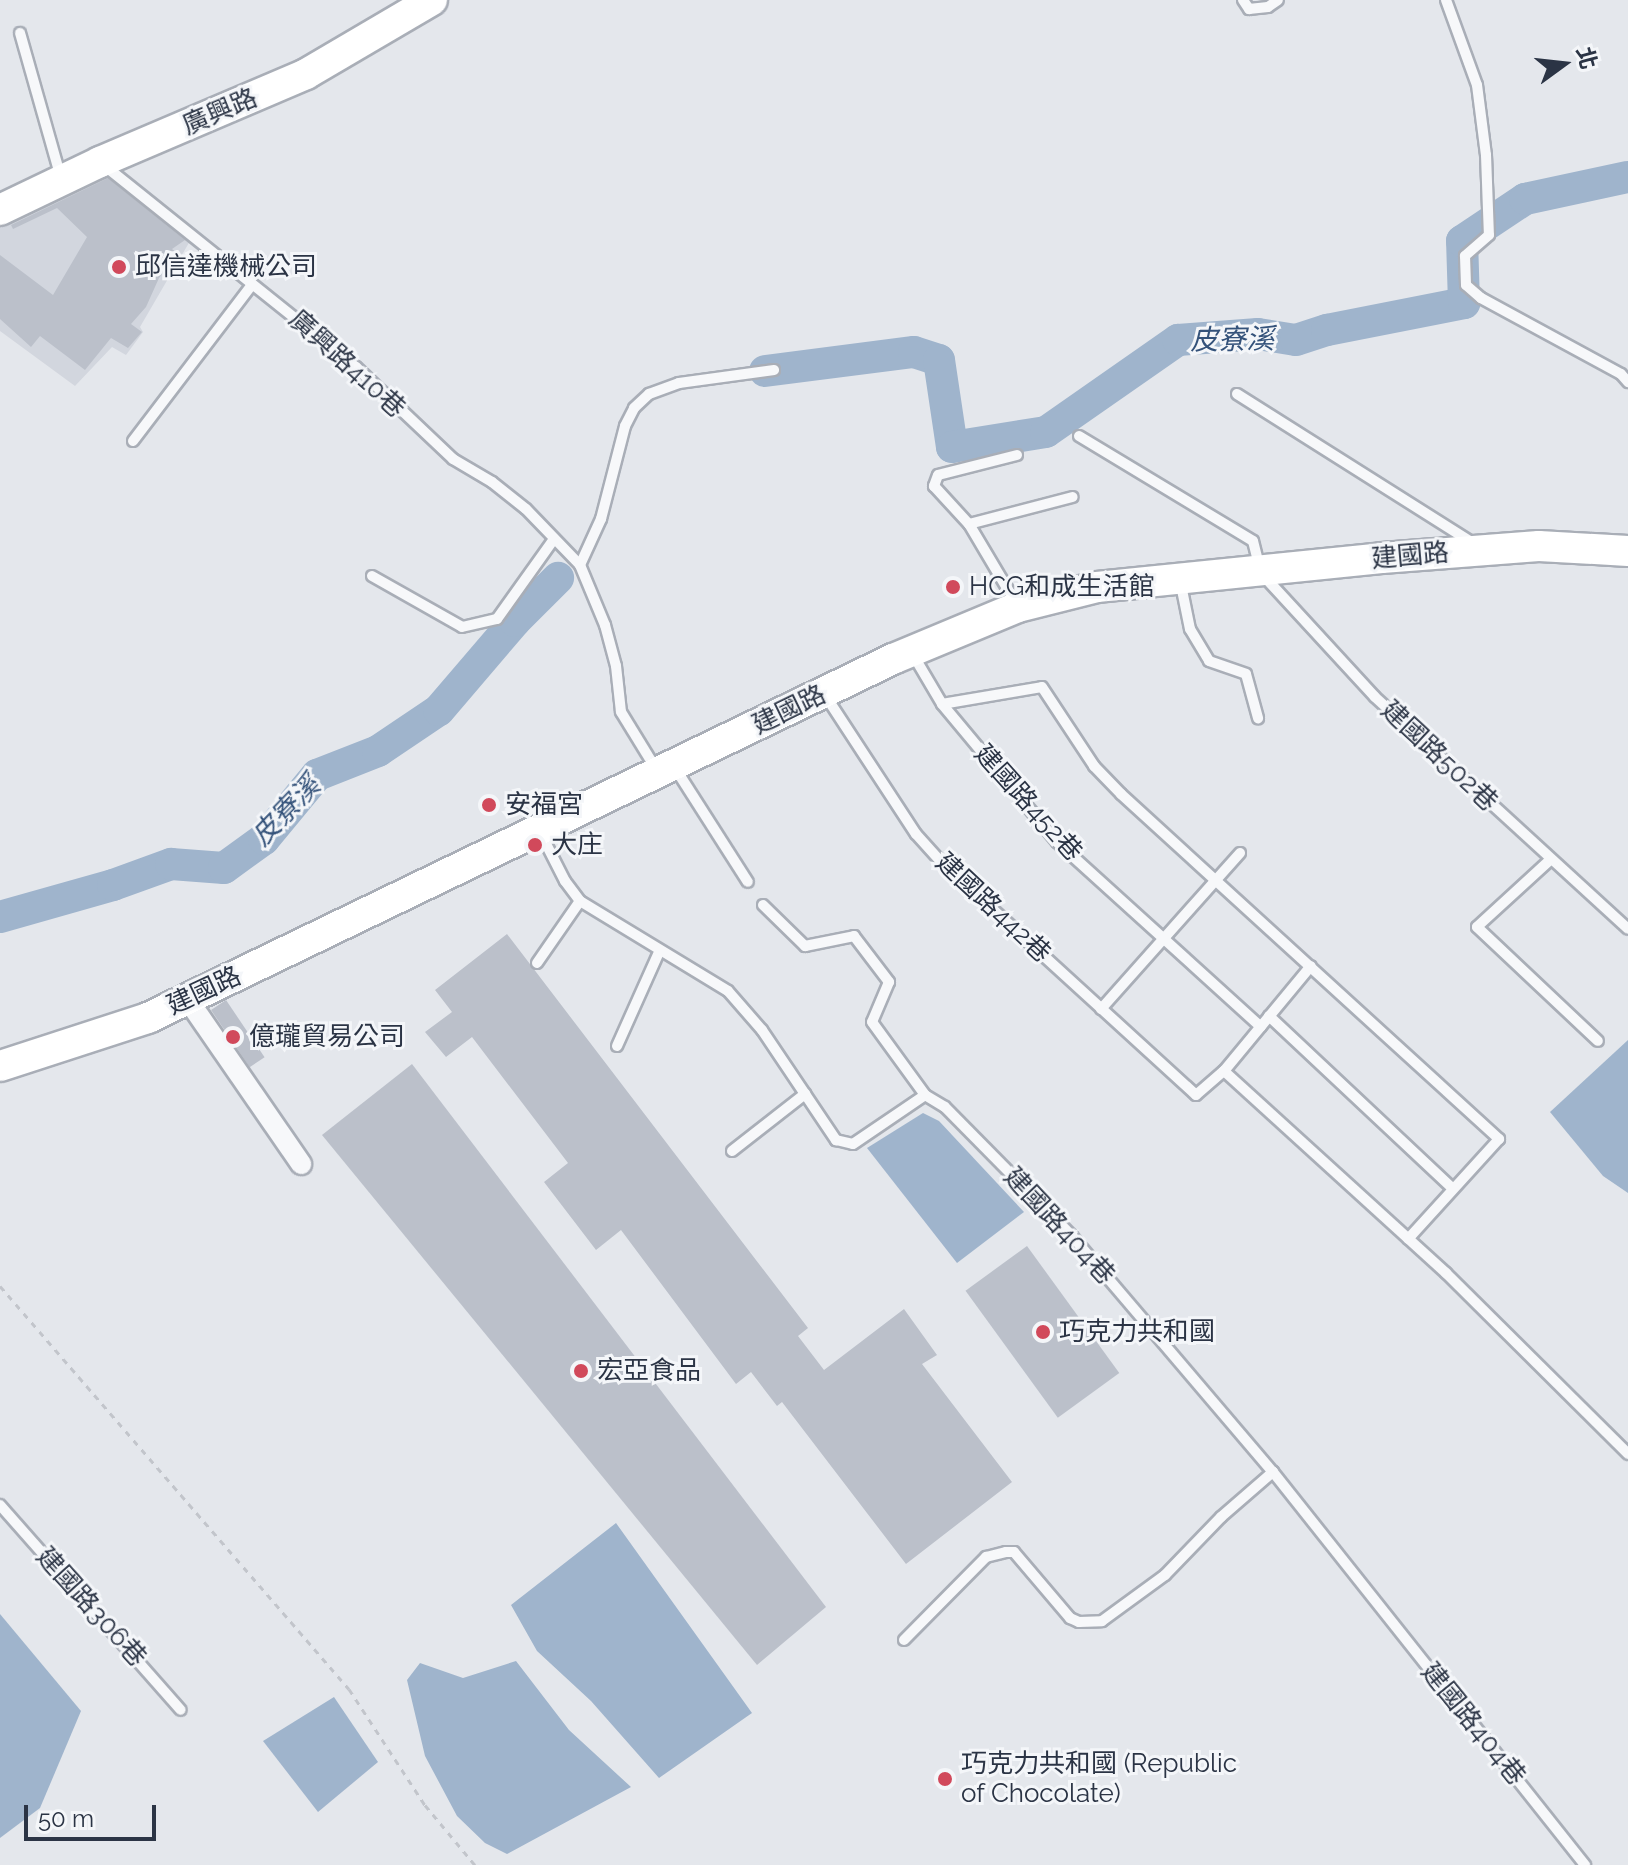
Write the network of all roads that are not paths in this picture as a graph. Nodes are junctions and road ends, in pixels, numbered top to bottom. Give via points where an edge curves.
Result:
1 (432, 0) edge
2 (1243, 0) edge
3 (1278, 0) edge
4 (1446, 0) edge
5 (20, 33) dead end
6 (100, 162) junction
7 (62, 180) junction
8 (0, 210) edge
9 (252, 285) junction
10 (774, 370) dead end
11 (1628, 382) edge
12 (1237, 394) dead end
13 (1079, 436) dead end
14 (133, 441) dead end
15 (1017, 455) dead end
16 (1073, 497) dead end
17 (969, 524) junction
18 (554, 539) junction
19 (1485, 550) junction
20 (1628, 551) edge
21 (580, 565) junction
22 (1261, 573) junction
23 (372, 576) dead end
24 (1180, 578) junction
25 (1018, 607) junction
26 (911, 651) junction
27 (823, 693) junction
28 (942, 704) junction
29 (1258, 718) dead end
30 (666, 770) junction
31 (539, 830) junction
32 (1240, 853) dead end
33 (1550, 860) junction
34 (1217, 879) junction
35 (748, 882) dead end
36 (580, 901) junction
37 (763, 905) dead end
38 (1628, 929) edge
39 (1166, 937) junction
40 (659, 952) junction
41 (537, 963) dead end
42 (1311, 966) junction
43 (186, 997) junction
44 (1101, 1009) junction
45 (1269, 1016) junction
46 (1261, 1027) junction
47 (1598, 1041) dead end
48 (617, 1046) dead end
49 (0, 1066) edge
50 (1224, 1071) junction
51 (805, 1094) junction
52 (925, 1095) junction
53 (732, 1151) dead end
54 (301, 1164) dead end
55 (1452, 1188) junction
56 (1408, 1239) junction
57 (1628, 1454) edge
58 (1273, 1472) junction
59 (0, 1505) edge
60 (904, 1640) dead end
61 (181, 1710) dead end
62 (1585, 1865) edge

1 - 6 street, 廣興路 via 306,74
2 - 3 lane via 1249,9
4 - 11 lane via 1477,85 1486,155 1489,235 1465,256 1466,285
5 - 7 lane
6 - 7 street, 廣興路
6 - 9 lane, 廣興路410巷
7 - 8 street, 廣興路
9 - 14 lane
9 - 18 lane, 廣興路410巷 via 356,367 453,459 526,509
10 - 21 lane via 679,383 649,394 634,408 601,519
12 - 19 lane
13 - 22 lane via 1253,541
15 - 17 lane via 938,475 934,486
16 - 17 lane
17 - 25 lane
18 - 21 lane, 廣興路410巷
18 - 23 lane via 497,619 462,627
19 - 20 street, 建國路 via 1539,546
19 - 22 street, 建國路
21 - 30 lane via 605,625 621,712
22 - 24 street, 建國路
22 - 33 lane, 建國路502巷 via 1375,697
24 - 25 street, 建國路 via 1097,587
24 - 29 lane via 1190,629 1209,661 1246,674
25 - 26 street, 建國路
26 - 27 street, 建國路
26 - 28 lane, 建國路452巷
27 - 30 street, 建國路
27 - 44 lane, 建國路442巷 via 916,834
28 - 34 lane via 1042,687 1094,766
28 - 39 lane, 建國路452巷 via 1057,842
30 - 31 street, 建國路
30 - 35 lane
31 - 36 lane
31 - 43 street, 建國路
32 - 34 lane
33 - 38 lane, 建國路502巷
33 - 47 lane via 1477,927
34 - 39 lane
34 - 42 lane
36 - 40 lane
36 - 41 lane
37 - 52 lane, 建國路404巷 via 805,946 854,936 889,982 872,1022
39 - 44 lane
39 - 46 lane, 建國路452巷
40 - 48 lane
40 - 51 lane via 728,991
42 - 45 lane
42 - 55 lane via 1499,1139
43 - 49 street, 建國路 via 148,1018
43 - 54 street
44 - 50 lane, 建國路442巷 via 1196,1095
45 - 46 lane
45 - 55 lane
46 - 50 lane
50 - 56 lane
51 - 52 lane via 836,1140 853,1144
51 - 53 lane
52 - 58 lane, 建國路404巷 via 945,1107 1072,1236
55 - 56 lane
56 - 57 lane
58 - 60 lane via 1165,1575 1102,1621 1070,1618 1014,1552 1006,1552 986,1557
58 - 62 lane, 建國路404巷
59 - 61 lane, 建國路306巷

